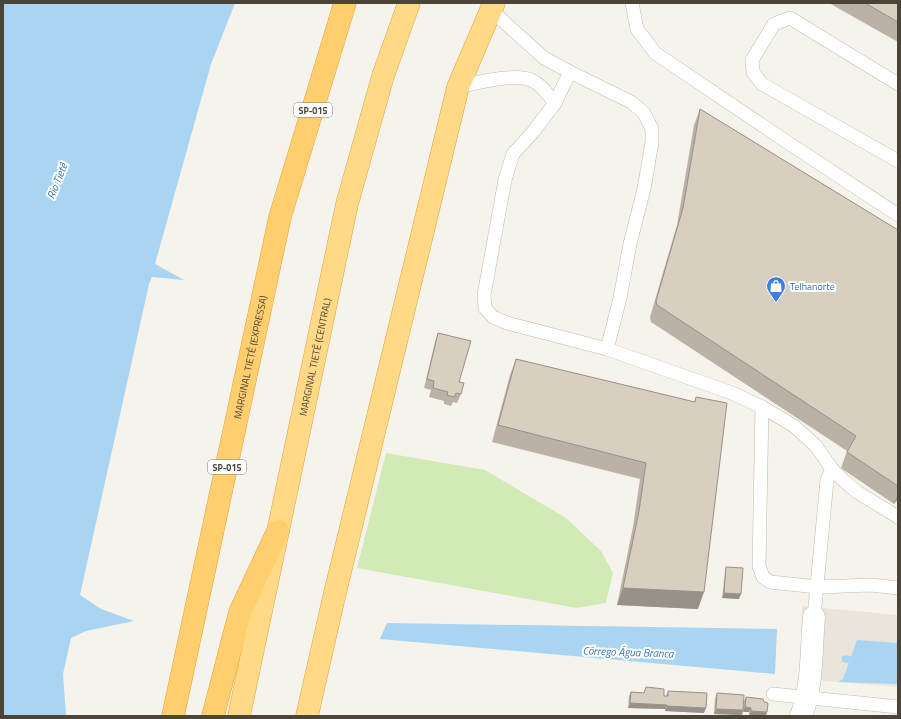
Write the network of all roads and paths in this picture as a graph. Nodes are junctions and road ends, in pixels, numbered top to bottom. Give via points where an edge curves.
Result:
1 (345, 3) edge
2 (409, 3) edge
3 (632, 3) edge
4 (493, 6) edge
5 (570, 72) junction
6 (898, 84) edge
7 (458, 87) junction
8 (555, 103) junction
9 (898, 161) edge
10 (898, 215) edge
11 (607, 349) junction
12 (762, 407) junction
13 (832, 469) junction
14 (898, 517) edge
15 (278, 531) junction
16 (818, 587) junction
17 (898, 588) edge
18 (814, 617) joint
19 (773, 694) dead end
20 (804, 707) edge
21 (898, 707) edge
22 (173, 716) edge
23 (213, 716) edge
24 (239, 716) edge
25 (307, 716) edge

1 - 22 highway, MARGINAL TIETÊ (EXPRESSA) / SP-015 via 280,217
2 - 15 highway, MARGINAL TIETÊ (CENTRAL) via 383,76 347,204
3 - 10 lane via 638,29 655,53
4 - 5 lane via 544,58
4 - 7 highway
5 - 8 lane
5 - 11 lane via 631,102 644,113 652,129 644,189
6 - 9 lane via 790,18 774,24 752,60 753,72 762,84
7 - 8 lane via 496,79 522,78 532,80
7 - 25 highway via 337,582
8 - 11 lane via 513,154 505,180 492,248 484,294 486,308 492,317 507,324
11 - 12 lane via 732,393
12 - 13 lane via 794,426 816,446
12 - 16 lane via 759,566 763,577 770,582
13 - 14 lane via 857,492
13 - 16 lane via 827,480
15 - 23 highway via 240,612
15 - 24 highway, MARGINAL TIETÊ (CENTRAL)
16 - 17 lane via 871,585
16 - 18 lane
18 - 20 street via 809,684
19 - 20 lane
20 - 21 lane

